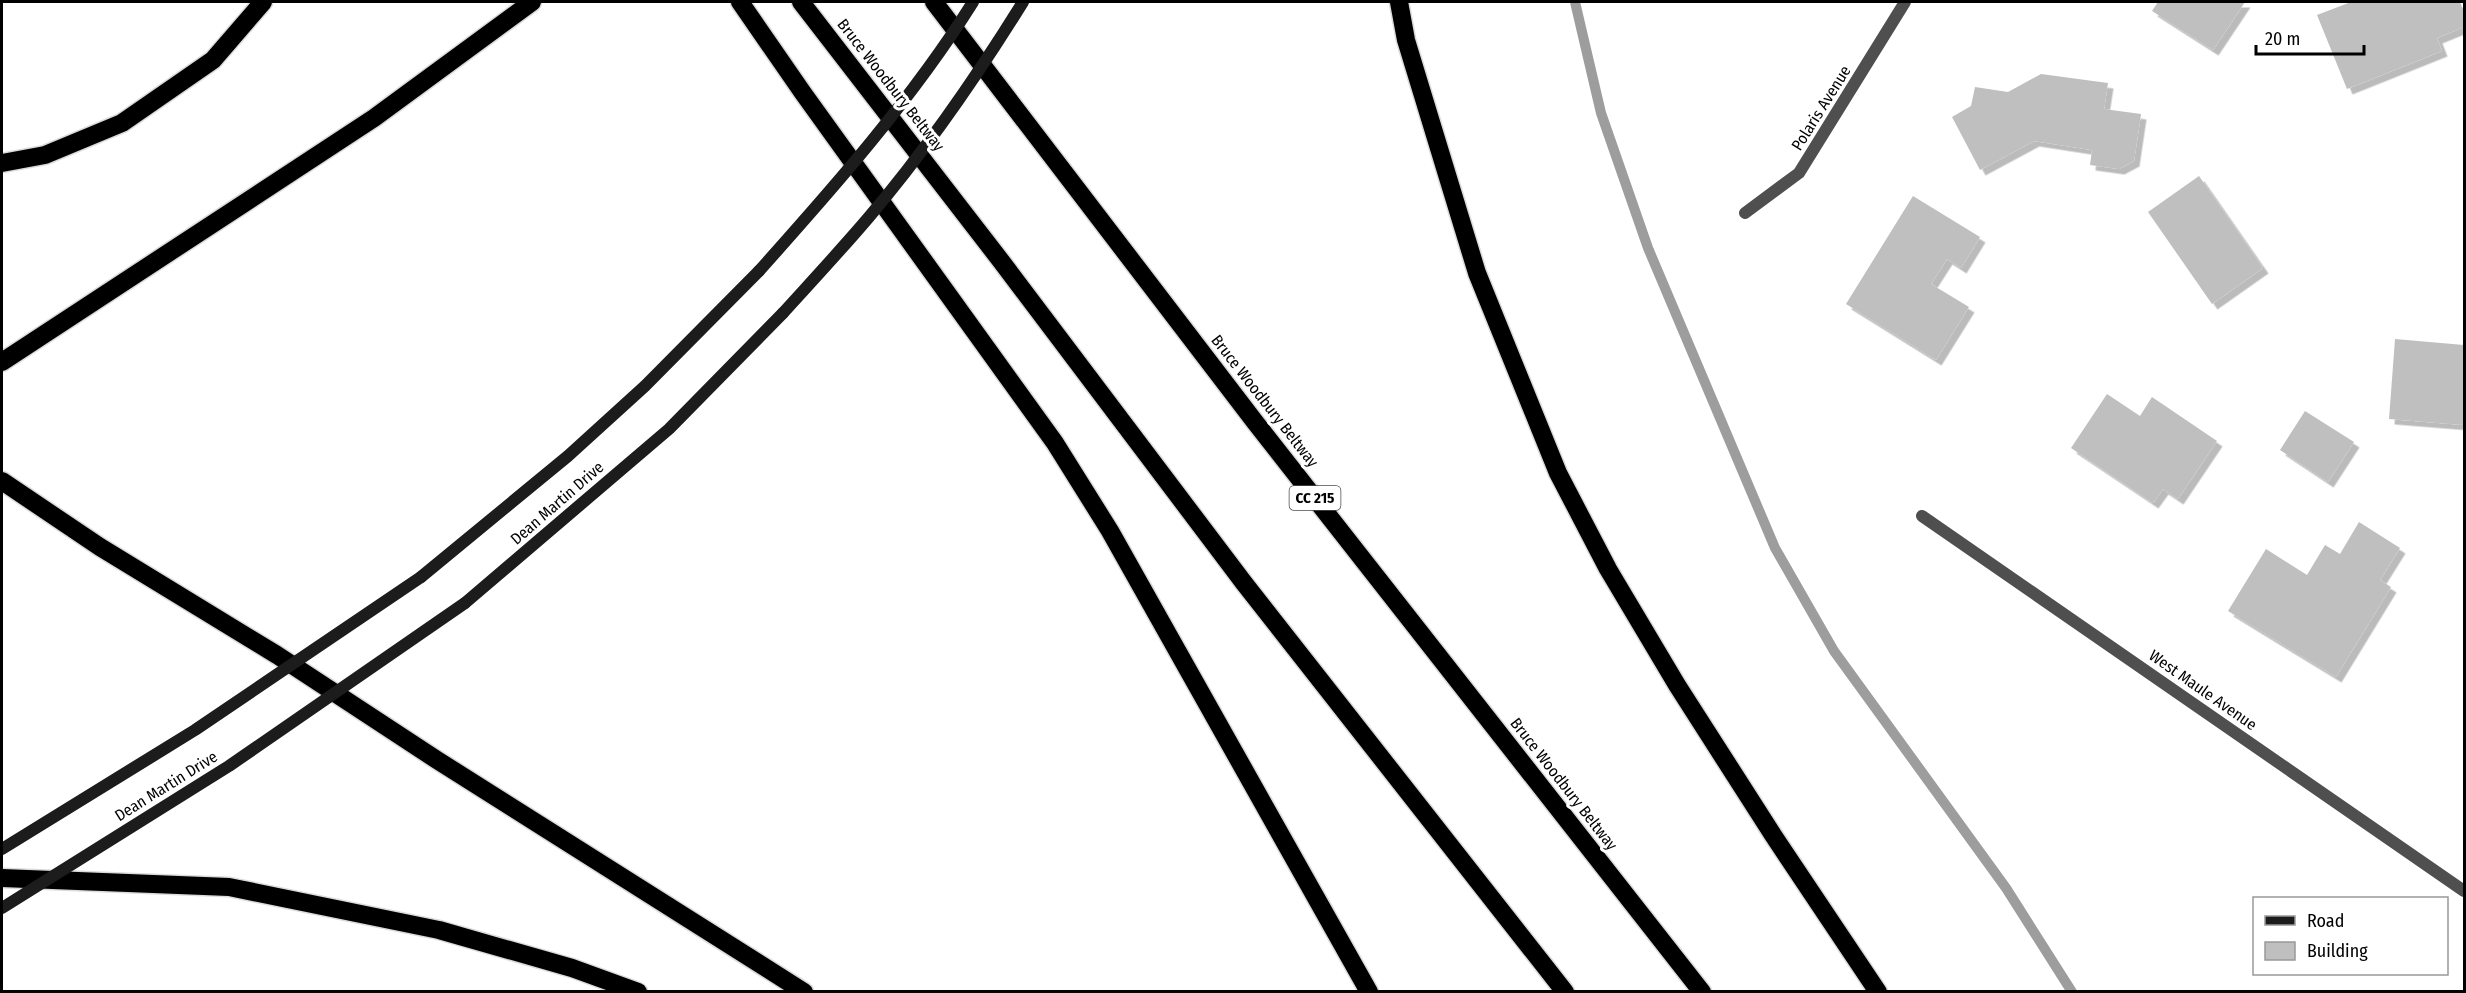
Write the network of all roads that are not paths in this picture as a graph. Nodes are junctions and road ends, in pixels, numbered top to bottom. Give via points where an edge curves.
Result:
1 (263, 2) edge
2 (740, 2) edge
3 (801, 2) edge
4 (934, 2) edge
5 (973, 2) edge
6 (1023, 2) edge
7 (1399, 2) edge
8 (1905, 2) edge
9 (526, 6) edge
10 (2, 163) edge
11 (1745, 213) dead end
12 (2, 362) edge
13 (2, 481) edge
14 (1922, 516) dead end
15 (2, 849) edge
16 (2, 878) edge
17 (2464, 891) edge
18 (2, 908) edge
19 (638, 992) edge
20 (804, 992) edge
21 (1370, 992) edge
22 (1565, 992) edge
23 (1702, 992) edge
24 (1878, 992) edge

1 - 10 highway via 213,60 122,123 45,155
2 - 21 highway via 1055,443 1116,541
3 - 22 highway, Bruce Woodbury Beltway via 1244,583
4 - 23 highway, Bruce Woodbury Beltway / CC 215 via 1255,422
5 - 15 main road, Dean Martin Drive, bridge via 845,175 759,271 645,386 568,456 421,578 195,730
6 - 18 main road, Dean Martin Drive, bridge via 995,47 870,216 783,313 669,429 465,603 229,766
7 - 24 highway via 1406,40 1476,273 1558,473 1608,569 1677,685
8 - 11 street, Polaris Avenue via 1799,173
9 - 12 highway via 374,118
13 - 20 highway via 100,547 277,655
14 - 17 street, West Maule Avenue
16 - 19 highway via 229,887 439,930 572,968

